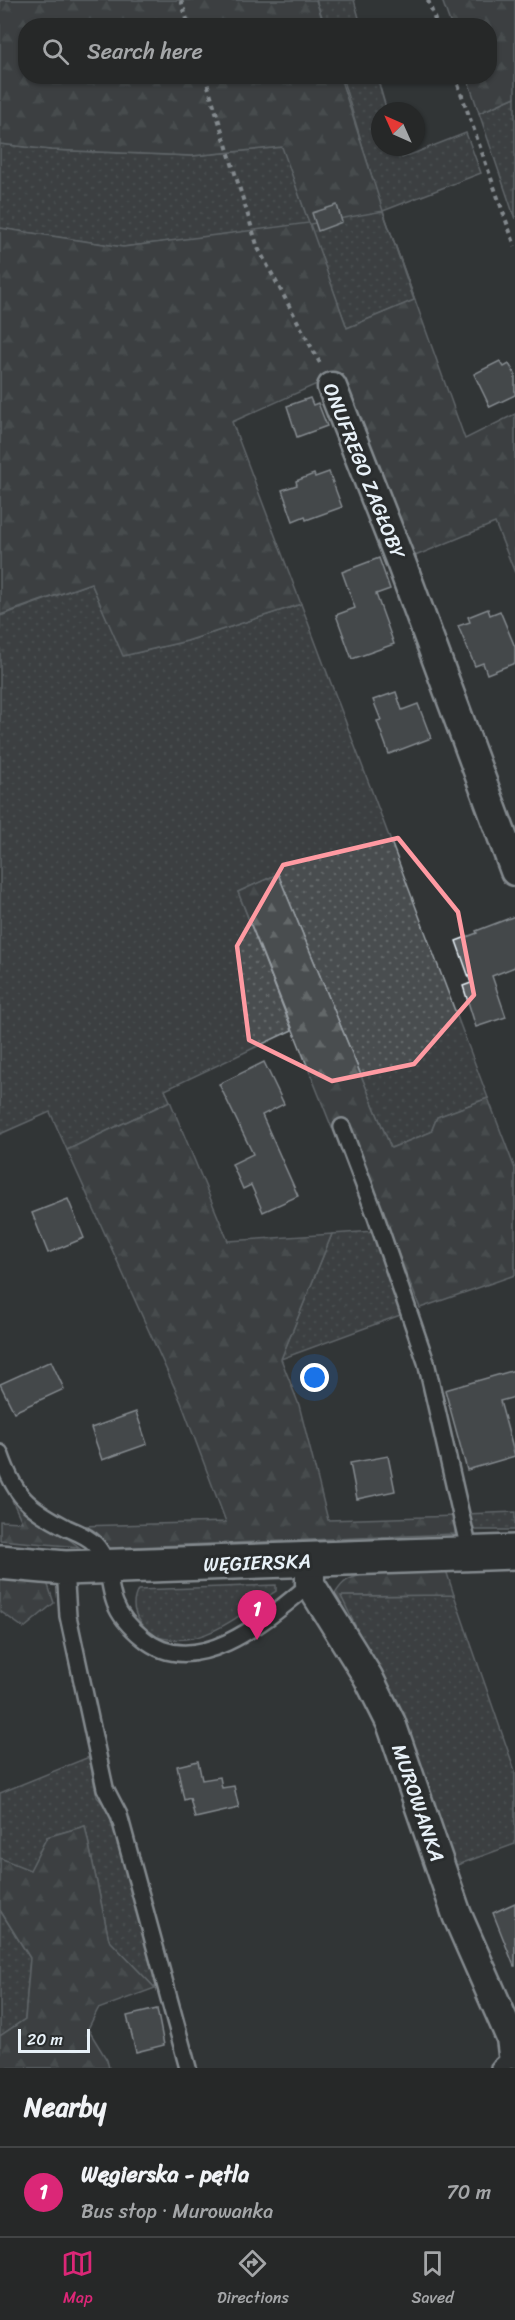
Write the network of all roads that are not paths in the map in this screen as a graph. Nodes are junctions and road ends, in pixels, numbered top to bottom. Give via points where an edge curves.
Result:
1 (332, 387) road end
2 (515, 871) edge
3 (342, 1127) dead end
4 (0, 1453) edge
5 (515, 1552) edge
6 (470, 1554) junction
7 (0, 1562) edge
8 (109, 1567) junction
9 (65, 1568) junction
10 (310, 1573) junction
11 (509, 2059) edge
12 (188, 2068) edge

1 - 2 street, ONUFREGO ZAGŁOBY
3 - 6 lane via 426,1362
4 - 8 lane via 21,1498 93,1541
5 - 6 main road, WĘGIERSKA
6 - 10 main road, WĘGIERSKA
7 - 9 main road, WĘGIERSKA
8 - 9 main road, WĘGIERSKA
8 - 10 main road, WĘGIERSKA
8 - 10 lane via 115,1603 130,1628 153,1646 184,1655 225,1645 266,1620
9 - 12 lane via 68,1616 105,1788 119,1815
10 - 11 street, MUROWANKA via 391,1723 454,1908 511,2038

